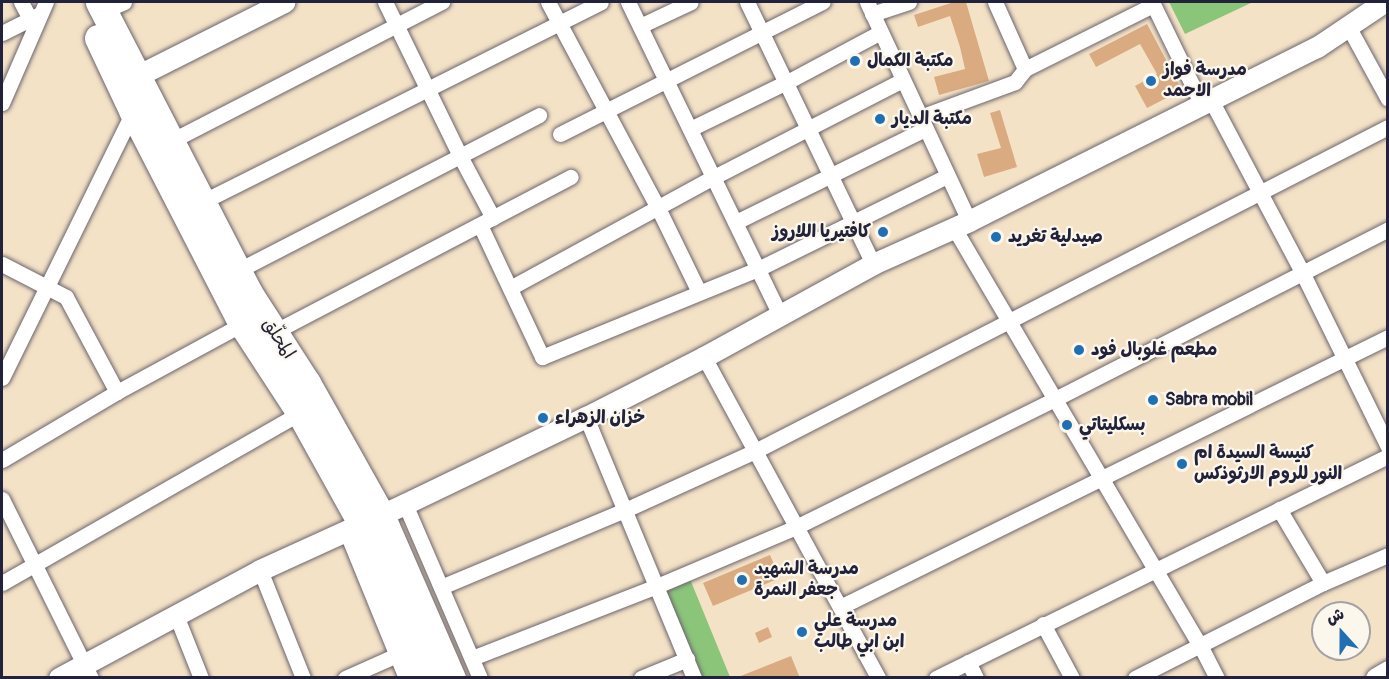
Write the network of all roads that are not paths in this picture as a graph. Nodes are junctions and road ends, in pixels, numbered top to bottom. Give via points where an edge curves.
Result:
1 (21, 2) edge
2 (284, 2) edge
3 (385, 2) edge
4 (442, 2) edge
5 (548, 2) edge
6 (601, 2) edge
7 (628, 2) edge
8 (691, 2) edge
9 (747, 2) edge
10 (823, 2) edge
11 (909, 2) edge
12 (995, 2) edge
13 (1384, 2) edge
14 (1153, 3) edge
15 (102, 4) edge
16 (869, 8) edge
17 (39, 11) edge
18 (559, 22) junction
19 (397, 26) junction
20 (640, 26) junction
21 (1348, 26) junction
22 (881, 32) junction
23 (2, 33) edge
24 (762, 34) junction
25 (1025, 69) junction
26 (137, 76) junction
27 (666, 79) junction
28 (903, 80) junction
29 (788, 82) junction
30 (428, 88) junction
31 (1388, 99) edge
32 (1207, 102) junction
33 (2, 103) edge
34 (606, 109) junction
35 (133, 112) junction
36 (539, 115) dead end
37 (922, 123) junction
38 (1388, 127) edge
39 (690, 129) junction
40 (807, 129) junction
41 (560, 135) dead end
42 (171, 141) junction
43 (460, 156) junction
44 (947, 176) junction
45 (571, 177) dead end
46 (714, 177) junction
47 (831, 177) junction
48 (1259, 194) junction
49 (202, 202) junction
50 (658, 208) junction
51 (487, 221) junction
52 (736, 222) junction
53 (852, 223) junction
54 (961, 225) junction
55 (1388, 230) edge
56 (2, 264) edge
57 (873, 264) junction
58 (758, 269) junction
59 (237, 271) junction
60 (1303, 274) junction
61 (47, 285) junction
62 (510, 288) junction
63 (699, 292) junction
64 (780, 315) junction
65 (1008, 320) junction
66 (242, 324) junction
67 (272, 333) junction
68 (1388, 337) edge
69 (704, 357) junction
70 (1345, 360) junction
71 (2, 378) edge
72 (117, 392) junction
73 (1055, 399) junction
74 (300, 413) junction
75 (586, 417) junction
76 (1388, 447) edge
77 (755, 451) junction
78 (1388, 456) edge
79 (2, 460) edge
80 (1101, 478) junction
81 (2, 499) edge
82 (1279, 509) junction
83 (626, 510) junction
84 (373, 518) junction
85 (796, 527) junction
86 (1388, 555) edge
87 (35, 564) junction
88 (1155, 568) junction
89 (261, 570) junction
90 (2, 583) edge
91 (1323, 583) junction
92 (657, 586) junction
93 (441, 587) junction
94 (840, 607) junction
95 (176, 615) junction
96 (1043, 624) junction
97 (1200, 645) junction
98 (397, 655) junction
99 (472, 658) junction
100 (687, 659) junction
101 (968, 662) junction
102 (88, 670) edge
103 (1388, 671) edge
104 (873, 676) edge
105 (59, 678) edge
106 (201, 678) edge
107 (303, 678) edge
108 (345, 678) edge
109 (406, 678) edge
110 (427, 678) edge
111 (452, 678) edge
112 (480, 678) edge
113 (641, 678) edge
114 (694, 678) edge
115 (936, 678) edge
116 (976, 678) edge
117 (1072, 678) edge
118 (1136, 678) edge
119 (1217, 678) edge
120 (1376, 678) edge

1 - 17 street
2 - 26 street
3 - 19 street
4 - 19 street
5 - 18 street
6 - 18 street
7 - 20 street
8 - 20 street
9 - 24 street
10 - 24 street
11 - 16 street
12 - 25 street
13 - 21 street
14 - 25 street
14 - 32 street
15 - 26 highway, المحلّق
15 - 35 highway, المحلّق
16 - 22 street
17 - 23 street
17 - 33 street
18 - 30 street
18 - 34 street
19 - 30 street
19 - 42 street
20 - 27 street
21 - 31 street
21 - 32 street
22 - 28 street
22 - 29 street
24 - 27 street
24 - 29 street
25 - 37 street via 1015,82
26 - 42 highway, المحلّق
27 - 34 street
27 - 39 street
28 - 37 street
28 - 40 street
29 - 39 street
29 - 40 street
30 - 43 street
30 - 49 street
32 - 48 street
32 - 54 street
34 - 41 street
34 - 50 street
35 - 61 street
35 - 66 highway, المحلّق
36 - 43 street
37 - 44 street
37 - 47 street
38 - 48 street
39 - 46 street
40 - 46 street
40 - 47 street
42 - 49 highway, المحلّق
43 - 51 street
43 - 59 street
44 - 53 street
44 - 54 street
45 - 51 street
46 - 50 street
46 - 52 street
47 - 52 street
47 - 53 street
48 - 60 street
48 - 65 street
49 - 59 highway, المحلّق
50 - 62 street
50 - 63 street
51 - 62 street
51 - 67 street
52 - 58 street
53 - 57 street
53 - 58 street
54 - 57 street
54 - 65 street
55 - 60 street
56 - 61 street
57 - 64 street
58 - 63 street
58 - 64 street
59 - 67 highway, المحلّق
60 - 70 street
60 - 73 street
61 - 71 street
61 - 72 street via 66,297
62 - 63 street via 542,357
64 - 69 street
65 - 73 street
65 - 77 street
66 - 72 street
66 - 74 highway, المحلّق
67 - 84 highway, المحلّق via 307,383
68 - 70 street
69 - 75 street
69 - 77 street
70 - 76 street
70 - 80 street
72 - 79 street
73 - 80 street
73 - 85 street
74 - 84 highway, المحلّق
74 - 87 street
75 - 83 street
75 - 84 street
77 - 83 street
77 - 85 street
78 - 82 street
80 - 88 street
80 - 94 street
81 - 87 street
82 - 88 street
82 - 91 street
83 - 92 street
83 - 93 street
84 - 89 street
84 - 93 street
84 - 98 street
84 - 110 highway, المحلّق
84 - 111 highway, المحلّق
85 - 92 street
85 - 94 street
86 - 91 street
87 - 90 street
87 - 102 street
88 - 96 street
88 - 97 street
89 - 95 street
89 - 107 street
91 - 97 street
92 - 99 street
92 - 100 street
93 - 99 street
94 - 104 street
95 - 102 street
95 - 106 street
96 - 101 street
96 - 117 street
97 - 118 street
97 - 119 street
98 - 108 street
98 - 109 street
99 - 112 street
100 - 113 street
100 - 114 street
101 - 115 street
101 - 116 street
102 - 105 street
103 - 120 street

